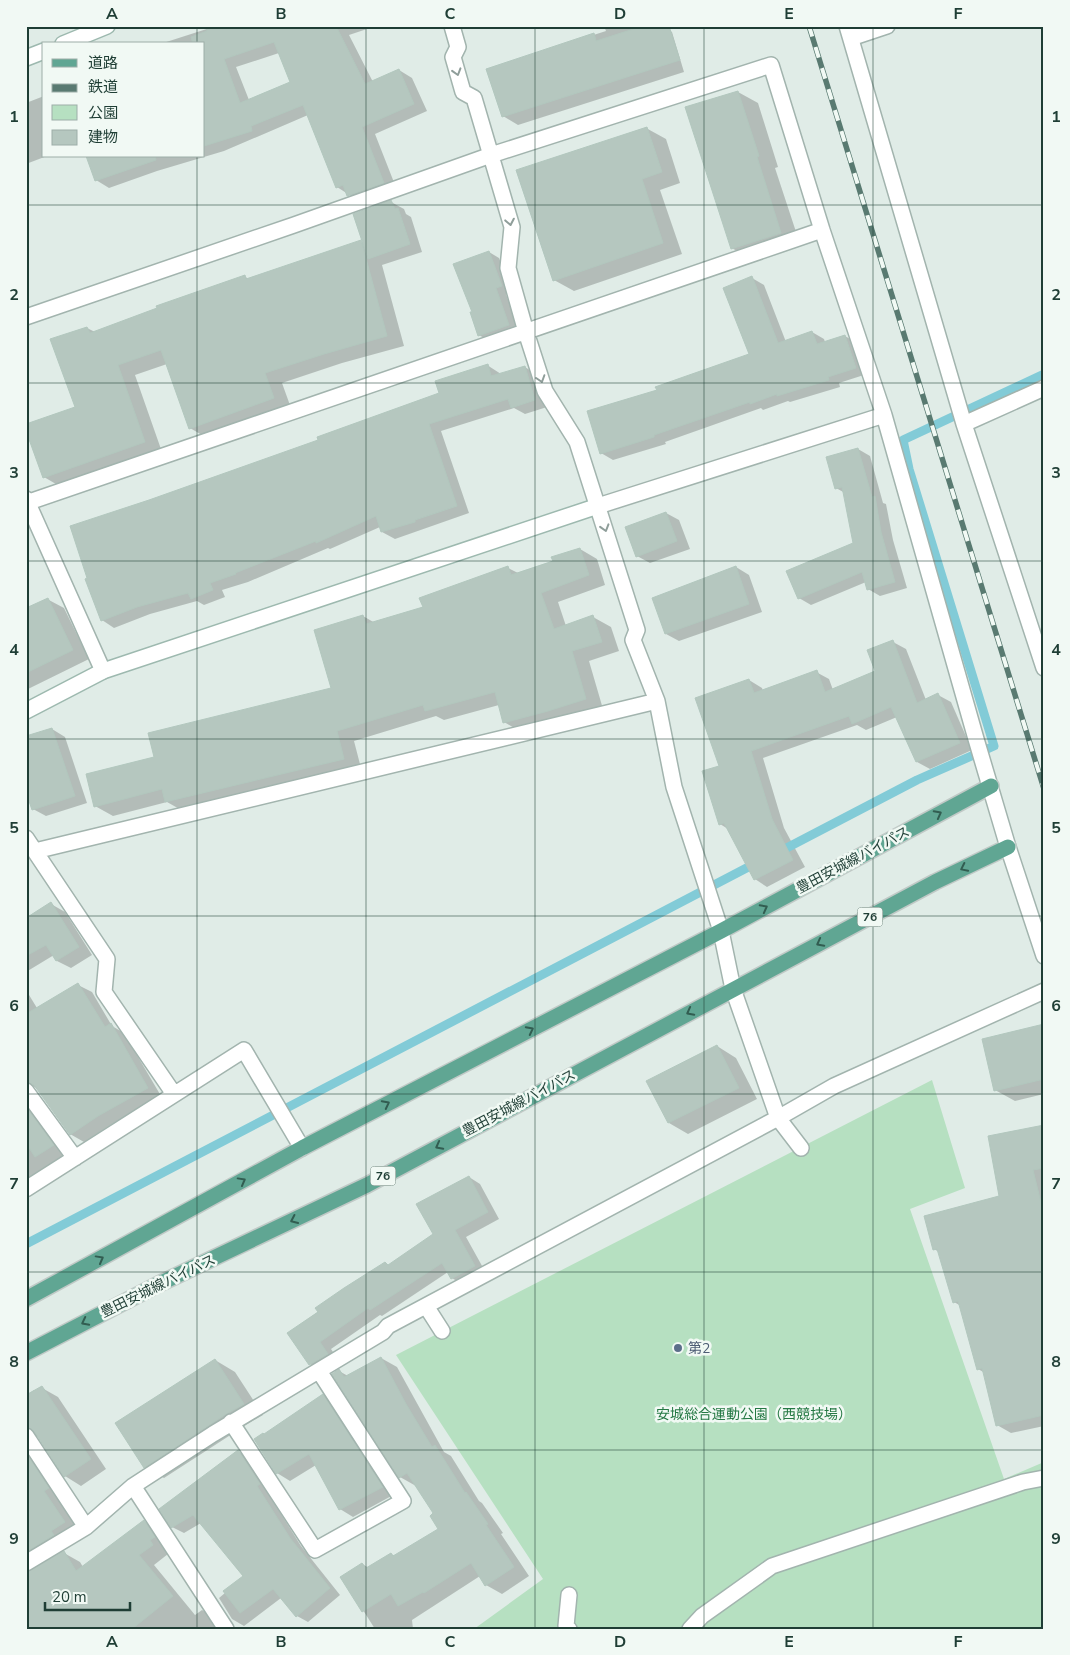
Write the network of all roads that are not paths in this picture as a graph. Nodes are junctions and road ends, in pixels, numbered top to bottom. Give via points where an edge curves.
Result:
1 (107, 26) edge
2 (452, 26) edge
3 (887, 26) edge
4 (849, 32) edge
5 (68, 42) edge
6 (42, 52) edge
7 (26, 58) edge
8 (491, 155) junction
9 (822, 230) junction
10 (26, 317) edge
11 (526, 332) junction
12 (1044, 388) edge
13 (884, 415) junction
14 (964, 424) junction
15 (27, 501) edge
16 (598, 506) junction
17 (1044, 668) edge
18 (103, 671) junction
19 (657, 701) junction
20 (26, 710) edge
21 (991, 786) junction
22 (31, 844) edge
23 (1008, 847) junction
24 (721, 931) junction
25 (1044, 956) edge
26 (733, 988) junction
27 (1044, 991) edge
28 (26, 1091) edge
29 (174, 1094) junction
30 (778, 1118) junction
31 (302, 1148) junction
32 (801, 1148) dead end
33 (75, 1158) junction
34 (26, 1189) edge
35 (26, 1299) edge
36 (426, 1306) junction
37 (442, 1331) dead end
38 (26, 1352) edge
39 (319, 1371) junction
40 (231, 1422) junction
41 (26, 1436) edge
42 (1044, 1478) edge
43 (133, 1486) junction
44 (86, 1527) junction
45 (26, 1563) edge
46 (569, 1595) dead end
47 (226, 1629) edge
48 (569, 1629) edge
49 (690, 1629) edge

1 - 5 street
2 -> 8 street via 458,47 453,57 463,92 474,98
3 - 4 street
4 - 14 street
6 - 7 street
8 - 9 street via 771,65
8 - 10 street
8 -> 11 street via 512,227 508,268
9 - 11 street
9 - 13 street
11 - 15 street
11 -> 16 street via 545,391 577,442
12 - 14 street
13 - 16 street
13 - 21 street
14 - 17 street
15 - 18 street
16 - 18 street
16 -> 19 street via 637,630 633,640
18 - 20 street
19 - 22 street
19 - 24 street via 674,787
21 - 23 street
24 -> 21 main road, 豊田安城線バイパス
22 - 29 street via 107,959 104,992
23 - 25 street
23 -> 26 main road, 豊田安城線バイパス / 76
24 - 26 street
31 -> 24 main road, 豊田安城線バイパス
26 - 30 street
26 -> 38 main road, 豊田安城線バイパス / 76 via 367,1185 159,1284
27 - 30 street via 834,1086
28 - 33 street
29 - 31 street via 244,1050
29 - 33 street
30 - 32 street
30 - 36 street
35 -> 31 main road, 豊田安城線バイパス
33 - 34 street
36 - 37 street
36 - 39 street via 388,1326 384,1332
39 - 40 street
39 - 40 street via 403,1501 315,1550
40 - 43 street
41 - 44 street
42 - 49 street via 772,1566 702,1616
43 - 44 street
43 - 47 street
44 - 45 street
46 - 48 street via 566,1626

